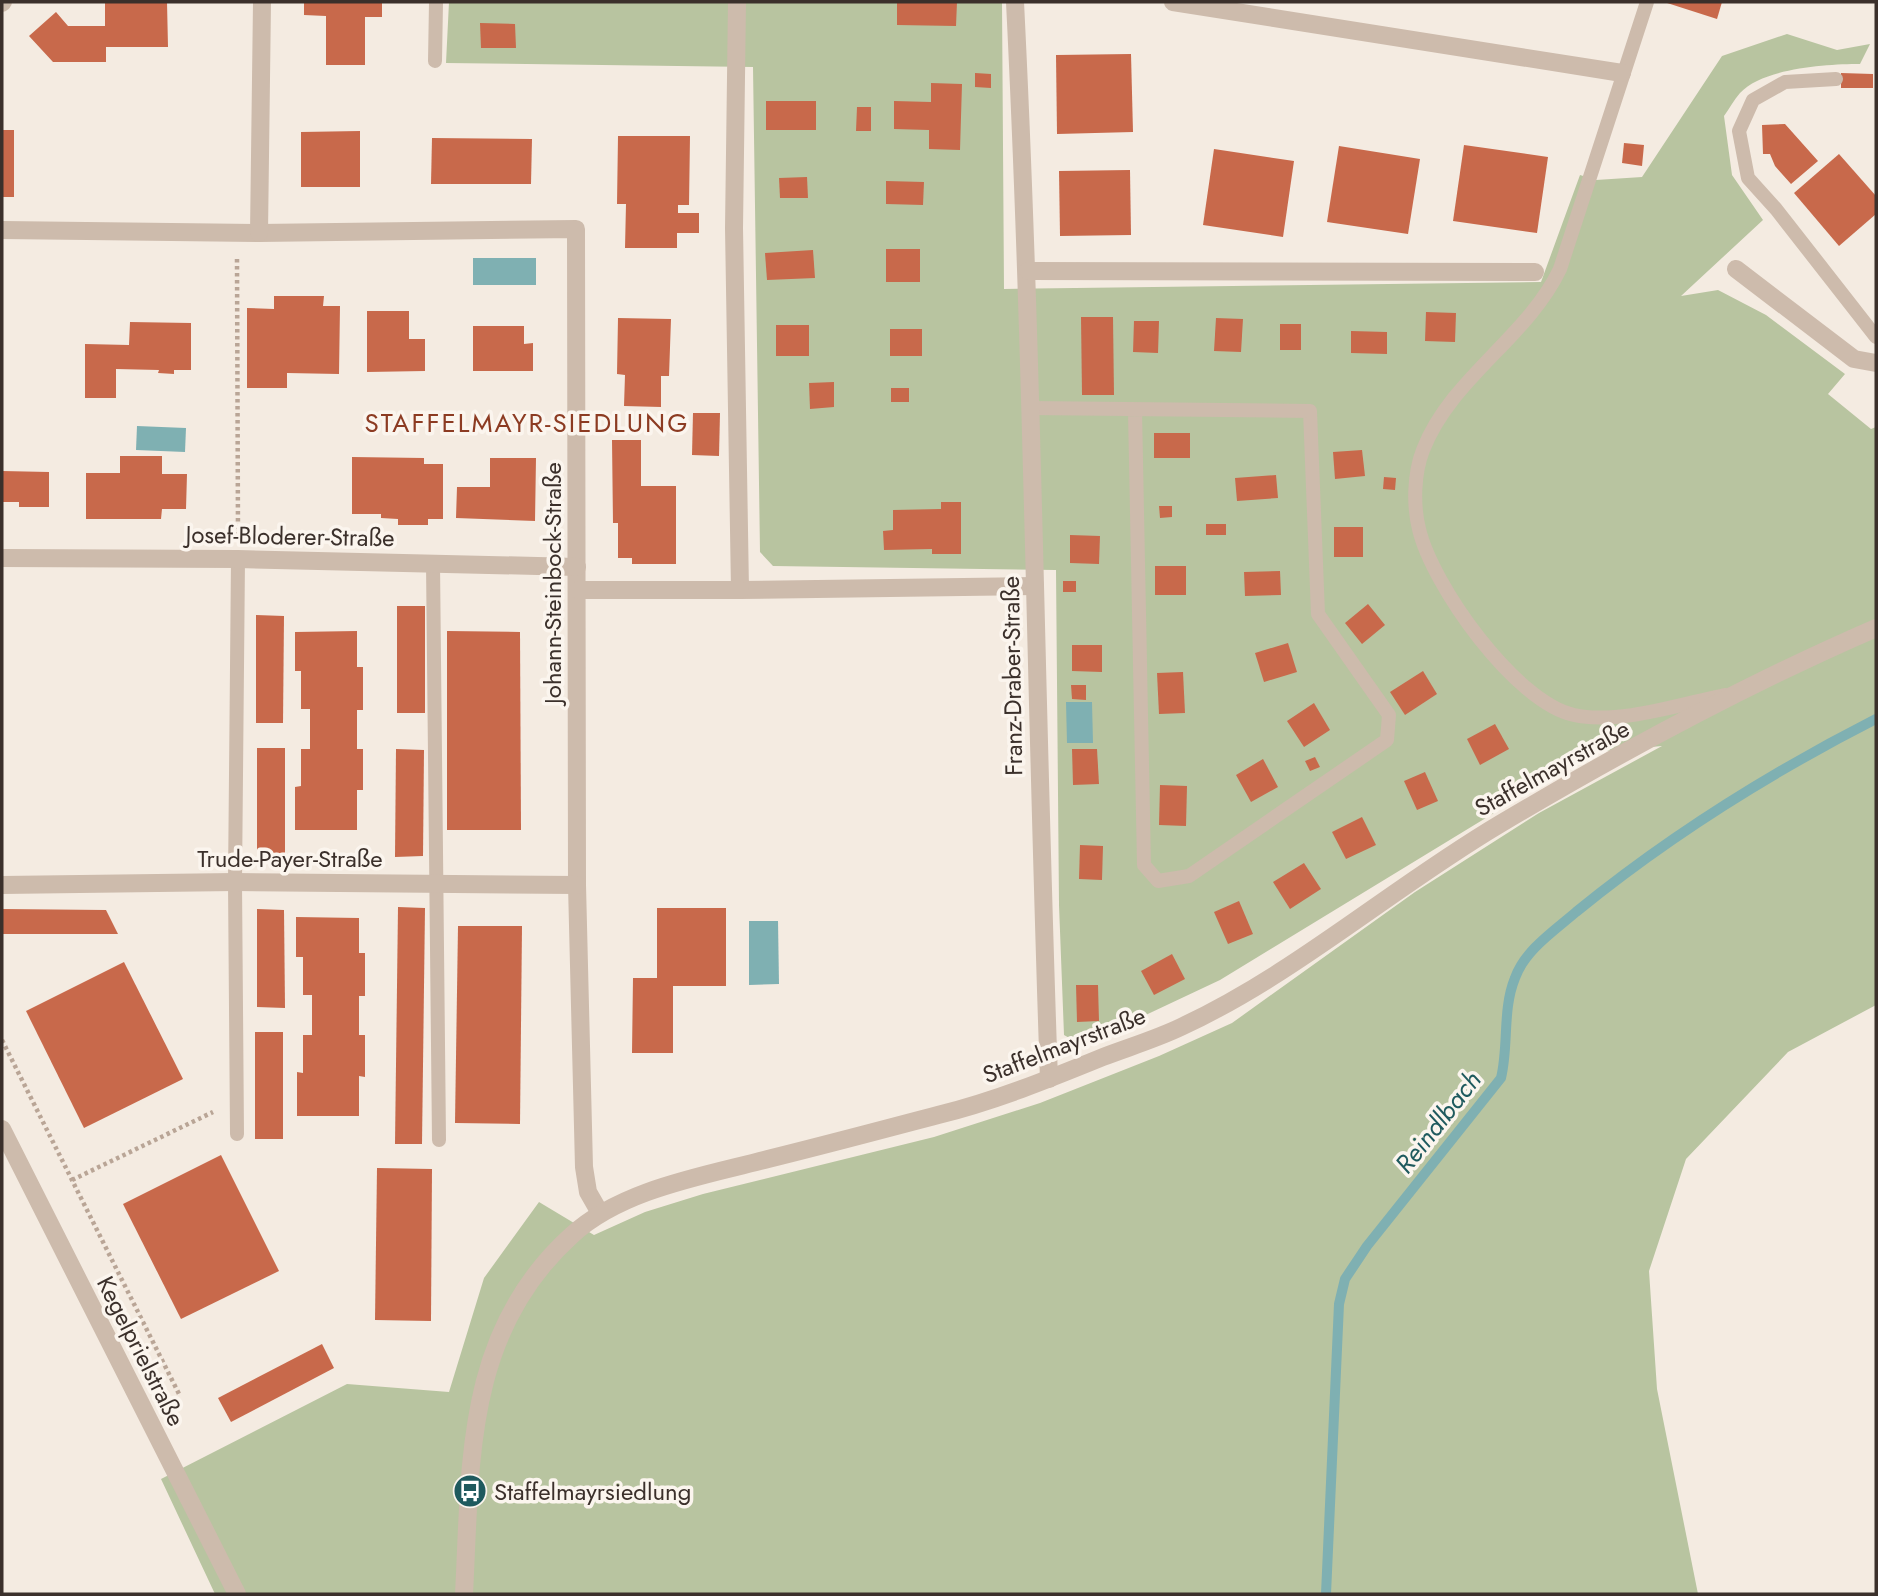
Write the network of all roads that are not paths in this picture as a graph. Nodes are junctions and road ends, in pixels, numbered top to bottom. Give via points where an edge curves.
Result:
1 (262, 2) edge
2 (436, 2) edge
3 (737, 2) edge
4 (1015, 2) edge
5 (1173, 2) edge
6 (1647, 2) edge
7 (435, 61) dead end
8 (1622, 73) junction
9 (1836, 79) dead end
10 (2, 230) edge
11 (259, 233) junction
12 (1736, 269) dead end
13 (1028, 271) junction
14 (1535, 272) dead end
15 (1876, 337) edge
16 (1876, 363) edge
17 (1029, 408) junction
18 (1135, 411) junction
19 (2, 558) edge
20 (238, 559) junction
21 (433, 564) junction
22 (577, 567) junction
23 (1035, 586) junction
24 (578, 590) junction
25 (740, 590) junction
26 (1876, 628) edge
27 (1737, 693) junction
28 (235, 882) junction
29 (435, 883) junction
30 (2, 885) edge
31 (577, 885) junction
32 (1049, 1079) junction
33 (2, 1129) edge
34 (237, 1134) dead end
35 (439, 1140) dead end
36 (600, 1213) junction
37 (237, 1594) edge
38 (464, 1594) edge

1 - 11 street
2 - 7 lane
3 - 25 street via 734,228
4 - 13 street, Franz-Draber-Straße
5 - 8 street
6 - 8 lane
8 - 27 lane via 1560,269 1547,295 1452,399 1423,451 1415,491 1419,529 1433,568 1471,626 1512,678 1539,699 1571,715 1600,719
9 - 15 lane via 1785,82 1753,100 1739,131 1748,177
10 - 11 street, Johann-Steinbock-Straße
11 - 22 street, Johann-Steinbock-Straße via 576,229
12 - 16 street via 1854,359
13 - 14 street
13 - 17 street, Franz-Draber-Straße
17 - 18 lane
17 - 23 street, Franz-Draber-Straße
18 - 18 lane via 1144,865 1158,881 1189,876 1387,740 1389,715 1318,614 1310,411
19 - 20 street, Josef-Bloderer-Straße
20 - 21 street, Josef-Bloderer-Straße
20 - 28 lane
21 - 22 street, Josef-Bloderer-Straße
21 - 29 lane
22 - 24 street, Johann-Steinbock-Straße
23 - 25 street
23 - 32 street, Franz-Draber-Straße
24 - 25 street
24 - 31 street, Johann-Steinbock-Straße
26 - 27 street, Staffelmayrstraße
27 - 32 street, Staffelmayrstraße via 1500,824 1281,970 1182,1027
28 - 29 street, Trude-Payer-Straße
28 - 30 street, Trude-Payer-Straße
28 - 34 lane
29 - 31 street, Trude-Payer-Straße
29 - 35 lane
31 - 36 street, Johann-Steinbock-Straße via 583,1167 588,1192
32 - 36 street, Staffelmayrstraße via 945,1114 644,1195
33 - 37 street, Kegelprielstraße
36 - 38 street, Staffelmayrstraße via 545,1262 499,1338 483,1381 473,1431

